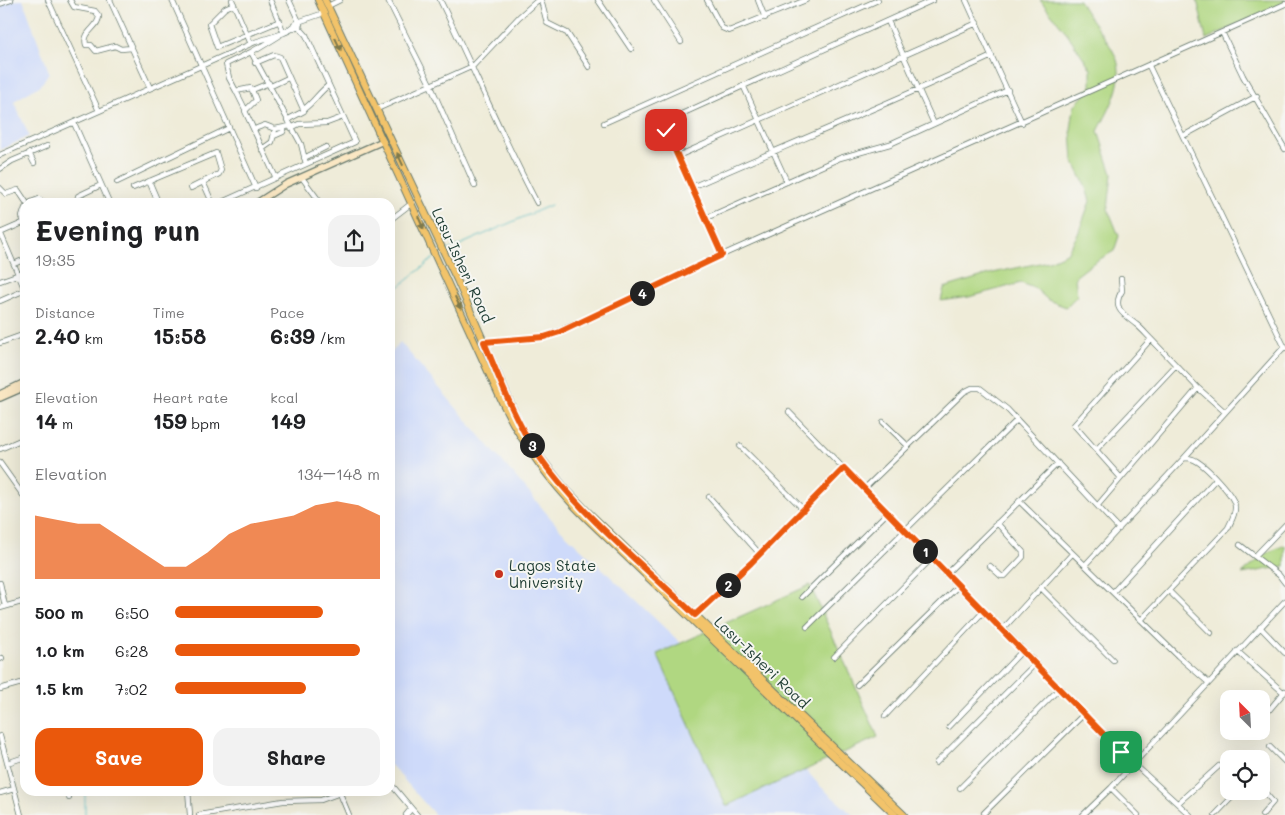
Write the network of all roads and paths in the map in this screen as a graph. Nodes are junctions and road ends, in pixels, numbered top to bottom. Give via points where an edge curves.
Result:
1 (10, 0) edge
2 (48, 0) edge
3 (70, 0) edge
4 (110, 0) edge
5 (172, 0) edge
6 (270, 0) edge
7 (290, 0) edge
8 (318, 0) edge
9 (340, 0) edge
10 (388, 0) edge
11 (440, 0) edge
12 (540, 0) edge
13 (598, 0) edge
14 (654, 0) edge
15 (707, 0) edge
16 (758, 0) edge
17 (806, 0) edge
18 (878, 0) edge
19 (933, 0) edge
20 (966, 0) edge
21 (233, 2) edge
22 (327, 3) edge
23 (0, 4) edge
24 (1285, 4) edge
25 (324, 13) junction
26 (764, 18) junction
27 (280, 21) junction
28 (888, 21) junction
29 (298, 22) junction
30 (977, 23) junction
31 (1222, 32) junction
32 (284, 33) junction
33 (305, 34) junction
34 (247, 35) junction
35 (681, 42) dead end
36 (253, 43) junction
37 (132, 48) junction
38 (258, 48) junction
39 (631, 49) dead end
40 (251, 52) junction
41 (904, 55) junction
42 (992, 56) junction
43 (255, 63) junction
44 (473, 66) junction
45 (1149, 66) junction
46 (201, 67) junction
47 (589, 67) dead end
48 (288, 78) junction
49 (430, 84) junction
50 (270, 85) junction
51 (329, 85) junction
52 (743, 85) junction
53 (150, 88) junction
54 (252, 90) junction
55 (919, 90) junction
56 (1008, 90) junction
57 (236, 91) junction
58 (1257, 96) junction
59 (245, 109) junction
60 (304, 109) junction
61 (377, 109) junction
62 (99, 111) junction
63 (343, 117) junction
64 (287, 120) junction
65 (759, 121) junction
66 (74, 123) junction
67 (604, 123) dead end
68 (1022, 123) junction
69 (934, 124) junction
70 (289, 127) junction
71 (229, 128) junction
72 (257, 128) dead end
73 (275, 128) junction
74 (274, 136) junction
75 (1183, 136) junction
76 (384, 142) junction
77 (47, 146) dead end
78 (326, 147) dead end
79 (262, 149) junction
80 (1285, 149) edge
81 (8, 151) junction
82 (772, 151) junction
83 (29, 153) junction
84 (0, 155) edge
85 (678, 156) junction
86 (304, 158) junction
87 (12, 160) junction
88 (34, 163) dead end
89 (306, 164) junction
90 (0, 169) edge
91 (276, 178) junction
92 (303, 179) junction
93 (117, 182) dead end
94 (149, 182) junction
95 (203, 182) junction
96 (787, 182) junction
97 (101, 185) junction
98 (475, 186) dead end
99 (692, 187) junction
100 (0, 188) edge
101 (133, 188) dead end
102 (191, 188) dead end
103 (256, 188) junction
104 (23, 198) edge
105 (77, 198) edge
106 (107, 198) edge
107 (156, 198) edge
108 (210, 198) edge
109 (232, 198) edge
110 (264, 198) edge
111 (269, 198) edge
112 (317, 198) edge
113 (538, 203) dead end
114 (412, 204) junction
115 (395, 216) edge
116 (706, 218) junction
117 (20, 224) edge
118 (0, 232) edge
119 (722, 255) junction
120 (20, 261) edge
121 (14, 264) junction
122 (18, 276) junction
123 (1121, 279) dead end
124 (20, 280) edge
125 (0, 281) edge
126 (20, 292) edge
127 (0, 301) edge
128 (20, 336) edge
129 (1151, 339) junction
130 (484, 342) junction
131 (0, 343) edge
132 (1285, 347) edge
133 (1176, 365) junction
134 (20, 384) edge
135 (1198, 388) junction
136 (20, 389) edge
137 (0, 394) edge
138 (0, 398) edge
139 (789, 412) dead end
140 (1225, 412) junction
141 (1016, 420) junction
142 (884, 422) dead end
143 (20, 440) edge
144 (740, 446) dead end
145 (908, 446) junction
146 (0, 449) edge
147 (1096, 450) junction
148 (1184, 458) junction
149 (1058, 462) junction
150 (0, 463) edge
151 (844, 468) junction
152 (1121, 478) junction
153 (1216, 480) junction
154 (864, 489) junction
155 (20, 491) edge
156 (709, 497) dead end
157 (1019, 500) junction
158 (1098, 505) junction
159 (803, 509) junction
160 (887, 513) junction
161 (997, 523) junction
162 (1285, 524) edge
163 (1119, 529) junction
164 (905, 531) junction
165 (1240, 545) dead end
166 (759, 553) junction
167 (1072, 554) junction
168 (1254, 556) junction
169 (932, 558) junction
170 (1085, 565) junction
171 (990, 566) dead end
172 (947, 573) junction
173 (0, 583) edge
174 (1285, 583) edge
175 (958, 586) junction
176 (1041, 588) junction
177 (1169, 591) junction
178 (1113, 592) junction
179 (802, 597) dead end
180 (20, 602) edge
181 (1284, 604) edge
182 (3, 607) edge
183 (983, 612) junction
184 (695, 615) junction
185 (1141, 620) junction
186 (807, 627) dead end
187 (1260, 627) junction
188 (1003, 629) junction
189 (1211, 633) dead end
190 (1023, 650) junction
191 (1238, 652) junction
192 (1285, 653) edge
193 (834, 657) dead end
194 (1113, 660) dead end
195 (1035, 664) junction
196 (20, 683) edge
197 (1209, 683) junction
198 (857, 685) dead end
199 (0, 689) edge
200 (1059, 689) junction
201 (1284, 692) edge
202 (1270, 709) edge
203 (1083, 715) junction
204 (884, 716) dead end
205 (949, 727) dead end
206 (0, 736) edge
207 (1270, 747) dead end
208 (20, 759) edge
209 (1285, 762) edge
210 (7, 763) junction
211 (936, 763) dead end
212 (1134, 764) junction
213 (1219, 766) dead end
214 (855, 771) junction
215 (960, 788) dead end
216 (1111, 788) junction
217 (14, 789) junction
218 (395, 789) edge
219 (0, 793) edge
220 (188, 796) edge
221 (329, 796) edge
222 (341, 796) edge
223 (1270, 798) edge
224 (1229, 800) edge
225 (1178, 803) junction
226 (411, 809) junction
227 (984, 813) dead end
228 (21, 815) edge
229 (190, 815) edge
230 (199, 815) edge
231 (349, 815) edge
232 (406, 815) edge
233 (417, 815) edge
234 (895, 815) edge
235 (904, 815) edge
236 (1084, 815) edge
237 (1138, 815) edge
238 (1190, 815) edge
239 (1215, 815) edge
240 (1262, 815) edge

1 - 23 street
2 - 62 street
3 - 37 street via 74,7 95,11 99,16 89,30 86,45 91,45 96,51 115,46 119,49
4 - 37 street
5 - 46 street
6 - 27 street
7 - 29 street
8 - 25 main road, Lasu-Isheri Road
9 - 22 street
10 - 49 street
11 - 44 street
12 - 44 street via 519,17
12 - 47 street via 547,23 567,34
13 - 39 street
14 - 35 street
15 - 26 street via 725,30
16 - 26 street
17 - 26 street
18 - 67 street
19 - 28 street
20 - 30 street
21 - 34 street
21 - 34 street via 209,24 215,42 220,47
22 - 61 main road, Lasu-Isheri Road
24 - 31 street
25 - 29 street
25 -> 76 main road, Lasu-Isheri Road
27 - 32 street
27 - 34 street
28 - 41 street
28 - 52 street
29 - 32 street
29 - 33 street
30 - 41 street
30 - 42 street
31 - 45 street
31 - 58 street via 1243,76
32 - 36 street
33 - 38 street via 298,26
33 - 51 street
34 - 36 street
36 - 38 street
36 - 46 street
37 - 53 street
38 - 40 street
40 - 43 street
40 - 57 street via 226,64
41 - 55 street
41 - 65 street
42 - 55 street
42 - 56 street
43 - 48 street via 274,55 280,57
43 - 50 street
44 - 49 street
44 - 113 street via 518,167
45 - 68 street
45 - 75 street
46 - 53 street
46 - 71 street
48 - 50 street
48 - 60 street
49 - 61 street
49 - 98 street
50 - 54 street
50 - 64 street
51 - 60 street
51 - 63 street
52 - 65 street
52 - 85 street via 666,121 666,130
53 - 62 street
54 - 57 street
54 - 59 street via 256,100
55 - 69 street
55 - 82 street
56 - 68 street
56 - 69 street
57 - 59 street
58 - 75 street
58 - 80 street
59 - 79 street
60 - 64 street via 303,113
130 -> 61 main road, Lasu-Isheri Road
62 - 66 street
63 - 70 street via 327,123
63 - 89 street via 356,142
64 - 70 street
65 - 82 street
65 - 85 street
66 - 81 street
66 - 97 street
68 - 119 street
69 - 96 street via 880,147 855,152
70 - 73 street
70 - 74 street
70 - 86 street via 302,144
71 - 93 street
71 - 103 street
72 - 73 street via 266,125
73 - 74 street
74 - 79 street via 272,142
75 - 132 street
76 - 92 street
76 - 110 street via 286,184
76 - 114 main road, Lasu-Isheri Road
77 - 83 street
78 - 86 street
79 - 91 street
81 - 84 street
81 - 87 street
82 - 96 street
82 - 99 street
83 - 87 street
83 - 88 street
85 - 99 street
86 - 89 street
87 - 90 street
89 - 91 street
91 - 103 street
92 - 111 street
92 - 112 street
94 - 95 street via 216,153 222,170
94 - 101 street
94 - 107 street
95 - 102 street
95 - 108 street
96 - 116 street
97 - 105 street
97 - 106 street
99 - 116 street
100 - 104 street via 6,194 18,190
103 - 109 street
114 - 115 street
114 -> 214 main road, Lasu-Isheri Road via 515,428 531,456 584,516
116 - 119 street
117 - 118 street
118 - 121 street
119 - 130 street via 560,332 544,337
120 - 121 street
121 - 122 street
122 - 124 street
122 - 125 street
123 - 129 street via 1122,291 1117,298 1117,306
126 - 127 street
128 - 131 street
129 - 133 street
129 - 147 street via 1074,425
130 - 184 main road, Lasu-Isheri Road via 520,424 537,453 572,496
132 - 140 street
133 - 135 street
133 - 147 street
134 - 137 street
135 - 140 street
135 - 152 street
136 - 138 street
139 - 151 street
140 - 148 street
141 - 145 street via 980,388 972,388
141 - 149 street
141 - 164 street
142 - 145 street
143 - 146 street
144 - 159 street
145 - 154 street
147 - 152 street
148 - 153 street via 1192,459
148 - 163 street
149 - 157 street
149 - 158 street
150 - 155 street
151 - 154 street
151 - 159 street
152 - 158 street
153 - 177 street via 1232,497 1234,516 1228,528
153 - 178 street
154 - 160 street
156 - 166 street
157 - 161 street
157 - 167 street
158 - 163 street
159 - 166 street
160 - 164 street
160 - 179 street
161 - 171 street via 1023,552 1023,557 1005,576 1000,576
161 - 172 street
162 - 168 street
163 - 170 street
164 - 169 street
164 - 186 street
165 - 168 street
166 - 184 street
167 - 170 street
167 - 176 street
168 - 174 street
169 - 172 street
169 - 193 street
170 - 178 street
172 - 175 street
173 - 182 street
175 - 183 street
175 - 198 street
176 - 188 street
176 - 194 street
177 - 185 street
177 - 189 street
178 - 185 street
180 - 182 street
181 - 187 street
183 - 188 street
183 - 204 street
184 - 214 main road, Lasu-Isheri Road
185 - 197 street
187 - 191 street
187 - 192 street
188 - 190 street
190 - 195 street
190 - 205 street
191 - 197 street
191 - 201 street
195 - 200 street
195 - 211 street
196 - 199 street
197 - 212 street
200 - 203 street
200 - 215 street
201 - 202 street
203 - 212 street
203 - 227 street
206 - 210 street
207 - 209 street
208 - 210 street
210 - 217 street
212 - 216 street
212 - 225 street
213 - 225 street
214 - 234 main road, Lasu-Isheri Road
214 - 235 main road, Lasu-Isheri Road
216 - 236 street
216 - 237 street
217 - 219 street
217 - 228 street
218 - 226 street
220 - 229 street
221 - 230 street via 321,800 283,801
222 - 231 street
223 - 240 street via 1273,802
224 - 239 street
225 - 238 street
226 - 232 street
226 - 233 street

